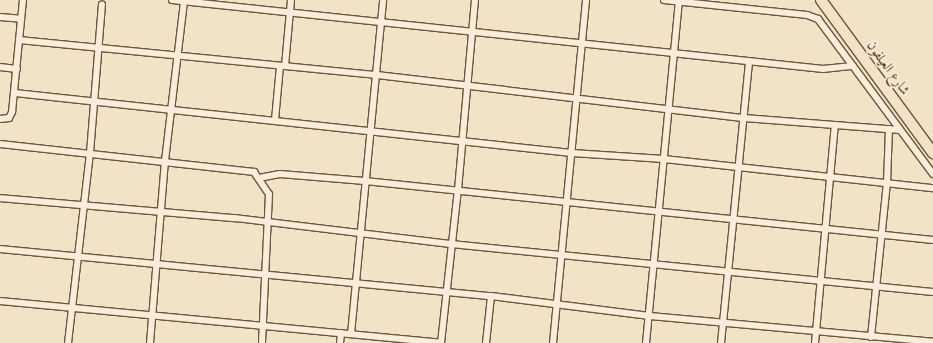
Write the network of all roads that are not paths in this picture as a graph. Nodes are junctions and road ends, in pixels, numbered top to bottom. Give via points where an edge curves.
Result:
1 (23, 0) edge
2 (172, 0) edge
3 (291, 0) edge
4 (383, 0) edge
5 (475, 0) edge
6 (586, 0) edge
7 (664, 0) edge
8 (821, 0) edge
9 (679, 1) edge
10 (184, 2) junction
11 (102, 4) dead end
12 (290, 13) junction
13 (0, 17) edge
14 (21, 19) junction
15 (380, 22) junction
16 (471, 31) junction
17 (19, 40) junction
18 (583, 45) junction
19 (98, 46) junction
20 (675, 53) junction
21 (177, 54) junction
22 (749, 61) junction
23 (283, 66) junction
24 (853, 66) junction
25 (0, 67) edge
26 (17, 69) junction
27 (377, 75) junction
28 (466, 86) junction
29 (15, 93) junction
30 (576, 99) junction
31 (95, 100) junction
32 (668, 108) junction
33 (172, 111) junction
34 (744, 118) junction
35 (0, 119) edge
36 (275, 120) junction
37 (835, 125) junction
38 (889, 129) junction
39 (900, 130) junction
40 (370, 131) junction
41 (462, 141) junction
42 (0, 144) edge
43 (90, 153) junction
44 (572, 153) junction
45 (933, 153) edge
46 (664, 159) junction
47 (165, 161) junction
48 (739, 168) junction
49 (933, 174) edge
50 (829, 175) junction
51 (259, 178) junction
52 (365, 181) junction
53 (887, 183) junction
54 (933, 188) edge
55 (458, 190) junction
56 (0, 198) edge
57 (566, 202) junction
58 (83, 206) junction
59 (162, 211) junction
60 (658, 211) junction
61 (735, 219) junction
62 (269, 223) junction
63 (824, 229) junction
64 (361, 232) junction
65 (882, 235) junction
66 (933, 240) edge
67 (451, 244) junction
68 (0, 249) edge
69 (562, 254) junction
70 (78, 256) junction
71 (652, 262) junction
72 (156, 264) junction
73 (729, 272) junction
74 (265, 274) junction
75 (820, 281) junction
76 (356, 283) junction
77 (876, 286) junction
78 (446, 292) junction
79 (933, 292) edge
80 (491, 296) junction
81 (0, 301) edge
82 (557, 305) junction
83 (71, 310) junction
84 (152, 316) junction
85 (650, 316) junction
86 (723, 322) junction
87 (263, 326) junction
88 (341, 333) junction
89 (816, 333) junction
90 (351, 334) junction
91 (871, 337) junction
92 (905, 341) edge
93 (933, 342) edge
94 (68, 343) edge
95 (150, 343) edge
96 (262, 343) edge
97 (340, 343) edge
98 (441, 343) edge
99 (486, 343) edge
100 (553, 343) edge
101 (646, 343) edge
102 (722, 343) edge
103 (815, 343) edge

1 - 14 street
2 - 10 street
3 - 12 street
4 - 15 street
5 - 16 street
6 - 18 street
7 - 9 street
8 - 45 highway, شارع العيلفون
9 - 20 street
9 - 24 street via 811,16 821,22
10 - 12 street
10 - 21 street
11 - 19 street
12 - 15 street
12 - 23 street
13 - 14 street
14 - 17 street
15 - 16 street
15 - 27 street
16 - 18 street
16 - 28 street
17 - 19 street
17 - 26 street
18 - 20 street
18 - 30 street
19 - 21 street
19 - 31 street
20 - 22 street
20 - 32 street
21 - 23 street
21 - 33 street
22 - 24 street via 823,69
22 - 34 street
23 - 27 street
23 - 36 street
24 - 39 street
25 - 26 street
26 - 29 street
27 - 28 street
27 - 40 street
28 - 30 street
28 - 41 street
29 - 31 street
29 - 35 street via 11,116
30 - 32 street
30 - 44 street
31 - 33 street
31 - 43 street
32 - 34 street
32 - 46 street
33 - 36 street
33 - 47 street
34 - 37 street
34 - 48 street
36 - 40 street
37 - 38 street
37 - 50 street
38 - 39 street
38 - 53 street
39 - 49 street
40 - 41 street
40 - 52 street
41 - 44 street
41 - 55 street
42 - 43 street
43 - 47 street
43 - 58 street
44 - 46 street
44 - 57 street
46 - 48 street
46 - 60 street
47 - 51 street via 250,169
47 - 59 street
48 - 50 street
48 - 61 street
50 - 53 street
50 - 63 street
51 - 52 street via 280,174
51 - 62 street via 269,194
52 - 55 street
52 - 64 street
53 - 54 street
53 - 65 street
55 - 57 street
55 - 67 street
56 - 58 street
57 - 60 street
57 - 69 street
58 - 59 street
58 - 70 street
59 - 62 street
59 - 72 street
60 - 61 street
60 - 71 street
61 - 63 street
61 - 73 street
62 - 64 street
62 - 74 street
63 - 65 street
63 - 75 street
64 - 67 street
64 - 76 street
65 - 66 street
65 - 77 street
67 - 69 street
67 - 78 street
68 - 70 street
69 - 71 street
69 - 82 street
70 - 72 street
70 - 83 street
71 - 73 street
71 - 85 street
72 - 74 street
72 - 84 street
73 - 75 street
73 - 86 street
74 - 76 street
74 - 87 street
75 - 77 street
75 - 89 street
76 - 78 street
76 - 90 street
77 - 79 street
77 - 91 street
78 - 80 street
78 - 98 street
80 - 82 street
80 - 99 street
81 - 83 street
82 - 85 street
82 - 100 street
83 - 84 street
83 - 94 street
84 - 87 street
84 - 95 street
85 - 86 street
85 - 101 street
86 - 89 street
86 - 102 street
87 - 88 street
87 - 96 street
88 - 90 street
88 - 97 street
89 - 91 street
89 - 103 street
90 - 98 street
91 - 92 street
92 - 93 street

